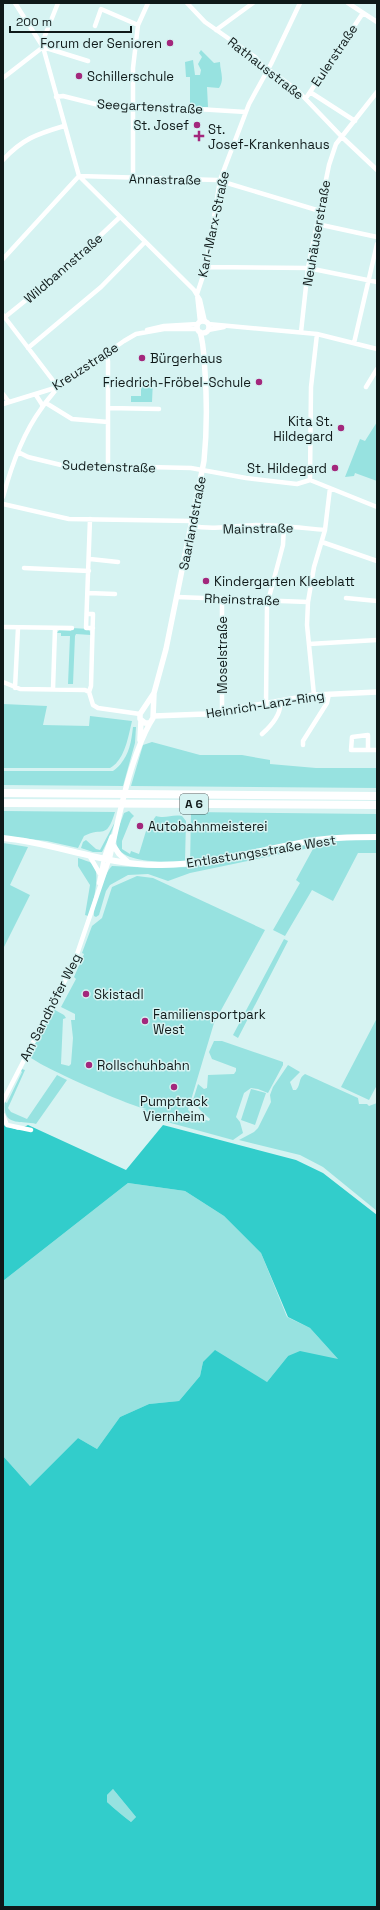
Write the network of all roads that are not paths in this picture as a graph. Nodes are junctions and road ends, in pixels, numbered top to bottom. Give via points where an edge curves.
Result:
1 (15, 3) edge
2 (58, 3) edge
3 (148, 3) edge
4 (187, 3) edge
5 (253, 3) edge
6 (300, 3) edge
7 (348, 3) edge
8 (363, 13) junction
9 (377, 21) edge
10 (138, 25) junction
11 (95, 26) dead end
12 (216, 30) junction
13 (42, 47) junction
14 (88, 61) dead end
15 (268, 69) junction
16 (3, 78) edge
17 (310, 92) junction
18 (377, 92) edge
19 (56, 97) junction
20 (306, 98) junction
21 (133, 107) junction
22 (246, 112) junction
23 (355, 121) junction
24 (64, 126) junction
25 (342, 137) junction
26 (3, 160) edge
27 (377, 170) edge
28 (79, 176) junction
29 (133, 178) junction
30 (220, 180) junction
31 (320, 211) junction
32 (120, 217) junction
33 (317, 224) junction
34 (377, 237) edge
35 (145, 242) junction
36 (377, 244) edge
37 (3, 259) edge
38 (206, 267) junction
39 (308, 268) junction
40 (369, 280) junction
41 (377, 282) edge
42 (196, 294) junction
43 (4, 316) edge
44 (202, 327) junction
45 (301, 332) junction
46 (317, 334) junction
47 (354, 343) junction
48 (28, 348) junction
49 (377, 350) edge
50 (106, 354) junction
51 (377, 369) edge
52 (58, 387) junction
53 (366, 387) dead end
54 (43, 392) junction
55 (3, 394) edge
56 (36, 395) junction
57 (9, 402) junction
58 (3, 404) edge
59 (44, 405) junction
60 (108, 408) junction
61 (159, 409) dead end
62 (108, 422) junction
63 (18, 452) junction
64 (108, 467) junction
65 (202, 471) junction
66 (310, 480) junction
67 (330, 488) junction
68 (3, 497) edge
69 (3, 504) edge
70 (377, 506) edge
71 (90, 519) junction
72 (192, 523) junction
73 (284, 526) junction
74 (325, 530) junction
75 (322, 542) junction
76 (90, 559) junction
77 (377, 561) edge
78 (118, 562) dead end
79 (24, 568) dead end
80 (89, 571) junction
81 (88, 592) junction
82 (115, 594) dead end
83 (177, 597) junction
84 (222, 598) junction
85 (346, 598) dead end
86 (268, 600) junction
87 (377, 601) edge
88 (308, 602) junction
89 (3, 628) edge
90 (18, 628) junction
91 (72, 628) dead end
92 (55, 629) junction
93 (377, 640) edge
94 (309, 644) junction
95 (3, 682) edge
96 (15, 688) junction
97 (53, 689) junction
98 (89, 692) junction
99 (377, 692) edge
100 (154, 693) junction
101 (329, 694) junction
102 (314, 695) junction
103 (280, 701) junction
104 (266, 704) junction
105 (142, 712) junction
106 (222, 712) junction
107 (153, 715) junction
108 (141, 721) junction
109 (150, 723) junction
110 (262, 734) dead end
111 (140, 745) junction
112 (303, 745) dead end
113 (368, 750) junction
114 (377, 750) edge
115 (3, 793) edge
116 (377, 796) edge
117 (3, 803) edge
118 (377, 805) edge
119 (115, 832) junction
120 (377, 837) edge
121 (3, 838) edge
122 (113, 845) junction
123 (89, 855) junction
124 (107, 859) junction
125 (129, 863) junction
126 (100, 874) junction
127 (98, 888) junction
128 (3, 1101) edge
129 (3, 1115) edge
130 (31, 1130) dead end

1 - 13 street
2 - 13 street
3 - 10 street
4 - 12 street, Rathausstraße via 198,16
5 - 12 street
6 - 15 street, Karl-Marx-Straße
7 - 8 street
8 - 9 street
8 - 17 street, Eulerstraße
10 - 11 street via 101,10
10 - 21 street via 133,68
12 - 15 street, Rathausstraße
13 - 14 street
13 - 16 street
13 - 19 street
15 - 20 street, Rathausstraße
15 - 22 street, Karl-Marx-Straße
17 - 20 street, Eulerstraße
17 - 23 street
18 - 23 street, Neuhäuserstraße
19 - 21 street, Seegartenstraße via 63,96 99,105
19 - 24 street
20 - 25 street, Rathausstraße
21 - 22 street, Seegartenstraße
21 - 29 street
22 - 30 street, Karl-Marx-Straße
23 - 25 street, Neuhäuserstraße
24 - 26 street via 25,140
24 - 28 street
25 - 27 street, Rathausstraße
25 - 31 street, Neuhäuserstraße via 336,144 328,165
28 - 29 street, Annastraße
28 - 32 street
28 - 37 street
29 - 30 street, Annastraße
30 - 31 street, Annastraße
30 - 38 street, Karl-Marx-Straße
31 - 33 street, Neuhäuserstraße
32 - 35 street
32 - 43 street, Wildbannstraße via 67,267
33 - 34 street
33 - 39 street, Neuhäuserstraße
35 - 42 street
35 - 48 street via 101,287
36 - 40 street
38 - 39 street
38 - 42 street, Karl-Marx-Straße
39 - 40 street
39 - 45 street, Neuhäuserstraße
40 - 41 street
40 - 47 street
42 - 44 street, Karl-Marx-Straße via 203,307
43 - 48 street
44 - 45 street, Kreuzstraße via 240,326
44 - 50 street, Kreuzstraße via 152,328 124,340
44 - 65 street, Saarlandstraße via 207,428
45 - 46 street, Kreuzstraße
46 - 47 street, Kreuzstraße
46 - 66 street via 311,387
47 - 49 street, Kreuzstraße
48 - 52 street
50 - 52 street, Kreuzstraße
50 - 60 street
51 - 53 street
52 - 54 street, Kreuzstraße
52 - 59 street
54 - 56 street, Kreuzstraße
54 - 59 street
55 - 57 street
56 - 57 street, Kreuzstraße
56 - 59 street
57 - 58 street, Kreuzstraße
59 - 62 street via 72,420
59 - 63 street
60 - 61 street
60 - 62 street
62 - 64 street
63 - 64 street, Sudetenstraße via 61,465
63 - 68 street
64 - 65 street, Sudetenstraße
65 - 66 street, Sudetenstraße via 297,484
65 - 72 street, Saarlandstraße
66 - 67 street
67 - 70 street
67 - 74 street
69 - 71 street, Mainstraße via 53,516
71 - 72 street, Mainstraße
71 - 76 street
72 - 73 street, Mainstraße via 218,529 256,525
72 - 83 street, Saarlandstraße
73 - 74 street, Mainstraße
73 - 86 street via 283,545
74 - 75 street
75 - 77 street
75 - 88 street
76 - 78 street
76 - 80 street
79 - 80 street
80 - 81 street
81 - 82 street
81 - 98 street via 86,628 93,628 92,686
83 - 84 street, Rheinstraße
83 - 100 street, Saarlandstraße
84 - 86 street, Rheinstraße
84 - 106 street, Moselstraße
85 - 87 street
86 - 88 street, Rheinstraße
86 - 104 street
88 - 94 street
89 - 90 street
90 - 92 street
90 - 96 street
91 - 92 street
92 - 97 street
93 - 94 street
94 - 102 street
95 - 96 street
96 - 97 street
97 - 98 street
98 - 105 street via 93,706 98,708
99 - 101 street, Heinrich-Lanz-Ring
100 - 105 street, Saarlandstraße
100 - 107 street, Saarlandstraße
101 - 102 street, Heinrich-Lanz-Ring
101 - 112 street via 327,703
102 - 103 street, Heinrich-Lanz-Ring
103 - 104 street, Heinrich-Lanz-Ring
103 - 110 street via 280,710
104 - 106 street, Heinrich-Lanz-Ring
105 - 107 street via 149,710
105 - 108 street
106 - 107 street, Heinrich-Lanz-Ring
107 - 109 street
108 - 109 street
108 - 111 street
109 - 111 street
111 - 119 street, Am Sandhöfer Weg
113 - 113 street via 351,750 352,737 368,735
113 - 114 street
115 - 116 highway, A 6
117 - 118 highway, A 6
119 - 122 street, Am Sandhöfer Weg
119 - 124 street, Am Sandhöfer Weg
120 - 125 main road, Entlastungsstraße West via 312,840 218,861 160,865
121 - 123 main road, Entlastungsstraße West
122 - 124 street, Am Sandhöfer Weg
122 - 125 street
123 - 124 main road, Entlastungsstraße West
123 - 126 street
124 - 125 main road, Entlastungsstraße West
124 - 126 street, Am Sandhöfer Weg
124 - 127 street, Am Sandhöfer Weg
126 - 127 street, Am Sandhöfer Weg
127 - 128 street, Am Sandhöfer Weg via 86,932 72,968
129 - 130 street via 7,1125

